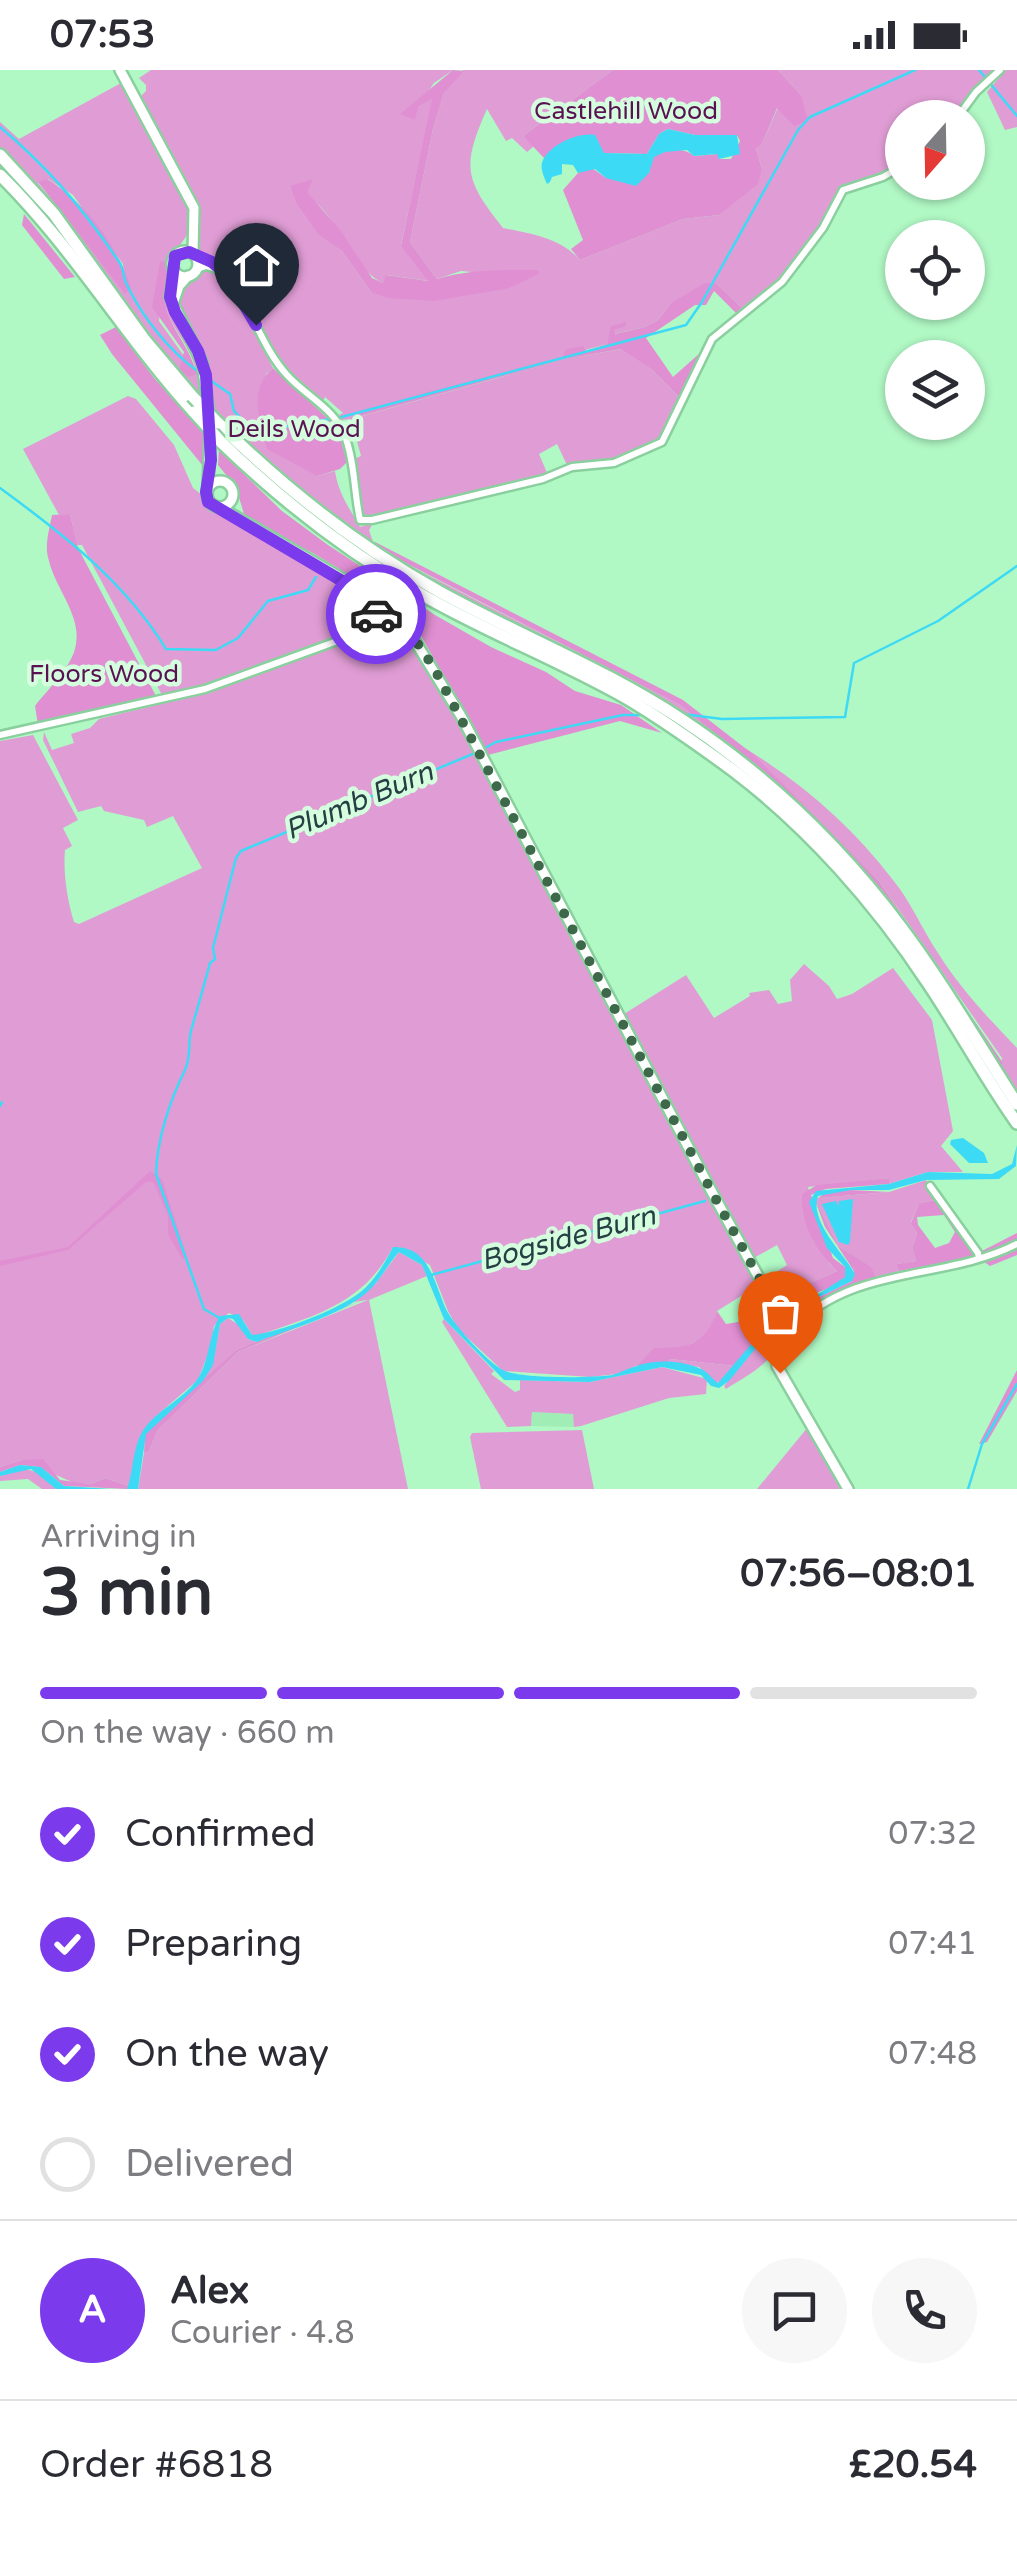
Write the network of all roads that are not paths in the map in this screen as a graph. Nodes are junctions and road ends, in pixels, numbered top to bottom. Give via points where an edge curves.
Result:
1 (120, 70) edge
2 (1000, 70) edge
3 (970, 100) edge
4 (0, 155) edge
5 (0, 175) edge
6 (885, 176) edge
7 (193, 232) junction
8 (181, 252) junction
9 (195, 255) junction
10 (197, 269) junction
11 (174, 270) junction
12 (226, 274) junction
13 (188, 276) junction
14 (173, 306) junction
15 (211, 460) junction
16 (227, 484) junction
17 (208, 488) junction
18 (233, 497) junction
19 (220, 508) junction
20 (242, 522) junction
21 (366, 595) junction
22 (382, 601) junction
23 (402, 614) junction
24 (380, 621) junction
25 (410, 633) junction
26 (0, 735) edge
27 (1016, 1112) edge
28 (930, 1186) dead end
29 (1017, 1244) edge
30 (979, 1258) junction
31 (788, 1324) junction
32 (848, 1489) edge

1 - 7 street via 194,208
2 - 3 street
4 - 27 highway, bridge via 54,214 192,396 285,487 441,592 648,699 784,799 902,927
5 - 27 highway, bridge via 159,374 289,505 420,594 628,700 783,812 892,933
6 - 12 street via 843,190 782,282 712,339 662,442 614,462 360,520 345,434 284,372
7 - 8 street
7 - 9 street
8 - 9 street
8 - 11 street
9 - 10 street
9 - 12 street
10 - 12 street
10 - 13 street
11 - 13 street
11 - 14 street
13 - 14 street
14 - 15 street via 206,375
15 - 16 street
15 - 17 street
16 - 17 street via 216,481
16 - 18 street
17 - 19 street via 208,502
18 - 19 street
18 - 20 street
19 - 20 street
20 - 21 street
21 - 22 street
21 - 24 street
22 - 23 street via 394,600
22 - 24 street
23 - 24 street
23 - 25 street
24 - 25 street
24 - 26 street via 205,689
25 - 31 street via 462,716
28 - 30 street
29 - 30 street
30 - 31 street via 876,1280
31 - 32 street via 777,1366

